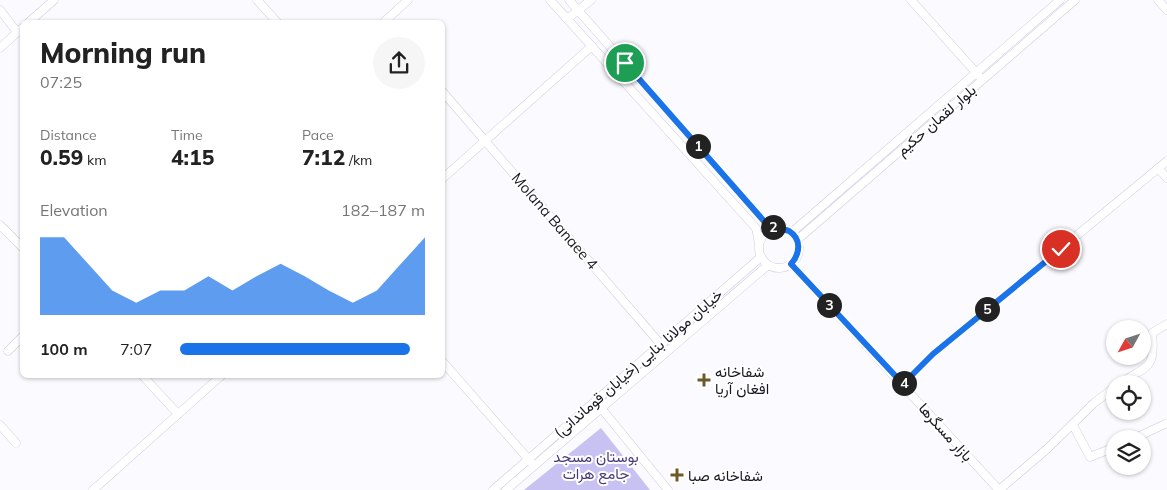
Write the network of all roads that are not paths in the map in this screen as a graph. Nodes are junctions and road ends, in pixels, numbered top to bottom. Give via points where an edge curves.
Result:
1 (54, 0) edge
2 (257, 0) edge
3 (408, 0) edge
4 (550, 0) edge
5 (569, 0) edge
6 (591, 0) edge
7 (911, 0) edge
8 (1060, 0) edge
9 (1076, 0) edge
10 (1158, 0) edge
11 (0, 10) edge
12 (1167, 10) edge
13 (579, 11) junction
14 (567, 19) junction
15 (30, 20) edge
16 (275, 20) edge
17 (386, 20) edge
18 (20, 30) edge
19 (592, 46) junction
20 (0, 48) edge
21 (976, 73) junction
22 (983, 80) junction
23 (445, 94) edge
24 (486, 141) junction
25 (1167, 160) edge
26 (1158, 168) junction
27 (445, 176) edge
28 (1167, 178) edge
29 (0, 225) edge
30 (776, 229) junction
31 (791, 233) junction
32 (797, 240) junction
33 (759, 244) junction
34 (20, 245) edge
35 (761, 257) junction
36 (791, 264) junction
37 (768, 265) junction
38 (1167, 324) edge
39 (20, 339) edge
40 (661, 344) junction
41 (8, 351) dead end
42 (667, 351) junction
43 (445, 364) edge
44 (1135, 375) edge
45 (145, 378) edge
46 (219, 378) edge
47 (903, 384) junction
48 (1106, 394) edge
49 (600, 408) junction
50 (178, 414) junction
51 (1165, 424) dead end
52 (0, 425) edge
53 (1073, 425) junction
54 (1151, 431) edge
55 (16, 443) dead end
56 (1106, 451) edge
57 (528, 458) junction
58 (534, 467) junction
59 (93, 490) edge
60 (493, 490) edge
61 (506, 490) edge
62 (668, 490) edge
63 (999, 490) edge

1 - 15 street
2 - 16 street
3 - 17 street
4 - 14 street
5 - 13 street
6 - 13 street
7 - 21 street
8 - 21 street, بلوار لقمان حکیم
9 - 22 street, بلوار لقمان حکیم
10 - 12 street
11 - 18 street
13 - 14 street
13 - 30 street via 763,220
14 - 19 street
18 - 20 street
19 - 24 street
19 - 33 street via 756,228
21 - 22 street
21 - 31 street, بلوار لقمان حکیم
22 - 32 street, بلوار لقمان حکیم
23 - 24 street, Molana Banaee 4
24 - 27 street
24 - 40 street, Molana Banaee 4
25 - 26 street
26 - 28 street
26 - 47 street via 933,354
29 - 34 street
30 - 31 street
30 - 33 street via 767,232
31 - 32 street
32 - 36 street via 798,253
33 - 35 street
35 - 37 street
35 - 40 street, خیابان مولانا بنایی (خیابان قوماندانی)
36 - 37 street via 780,268
36 - 47 street, بازار مسگرها
37 - 42 street, خیابان مولانا بنایی (خیابان قوماندانی)
38 - 44 street via 1152,333 1154,351 1146,368
39 - 41 street
40 - 42 street, Molana Banaee 4
40 - 57 street, خیابان مولانا بنایی (خیابان قوماندانی)
42 - 49 street, خیابان مولانا بنایی (خیابان قوماندانی)
43 - 57 street
45 - 50 street
46 - 50 street
47 - 63 street, بازار مسگرها
48 - 53 street
49 - 58 street, خیابان مولانا بنایی (خیابان قوماندانی)
49 - 62 street
50 - 59 street
51 - 54 street
52 - 55 street
53 - 56 street via 1090,457
53 - 63 street
57 - 58 street
57 - 60 street, خیابان مولانا بنایی (خیابان قوماندانی)
58 - 61 street, خیابان مولانا بنایی (خیابان قوماندانی)

